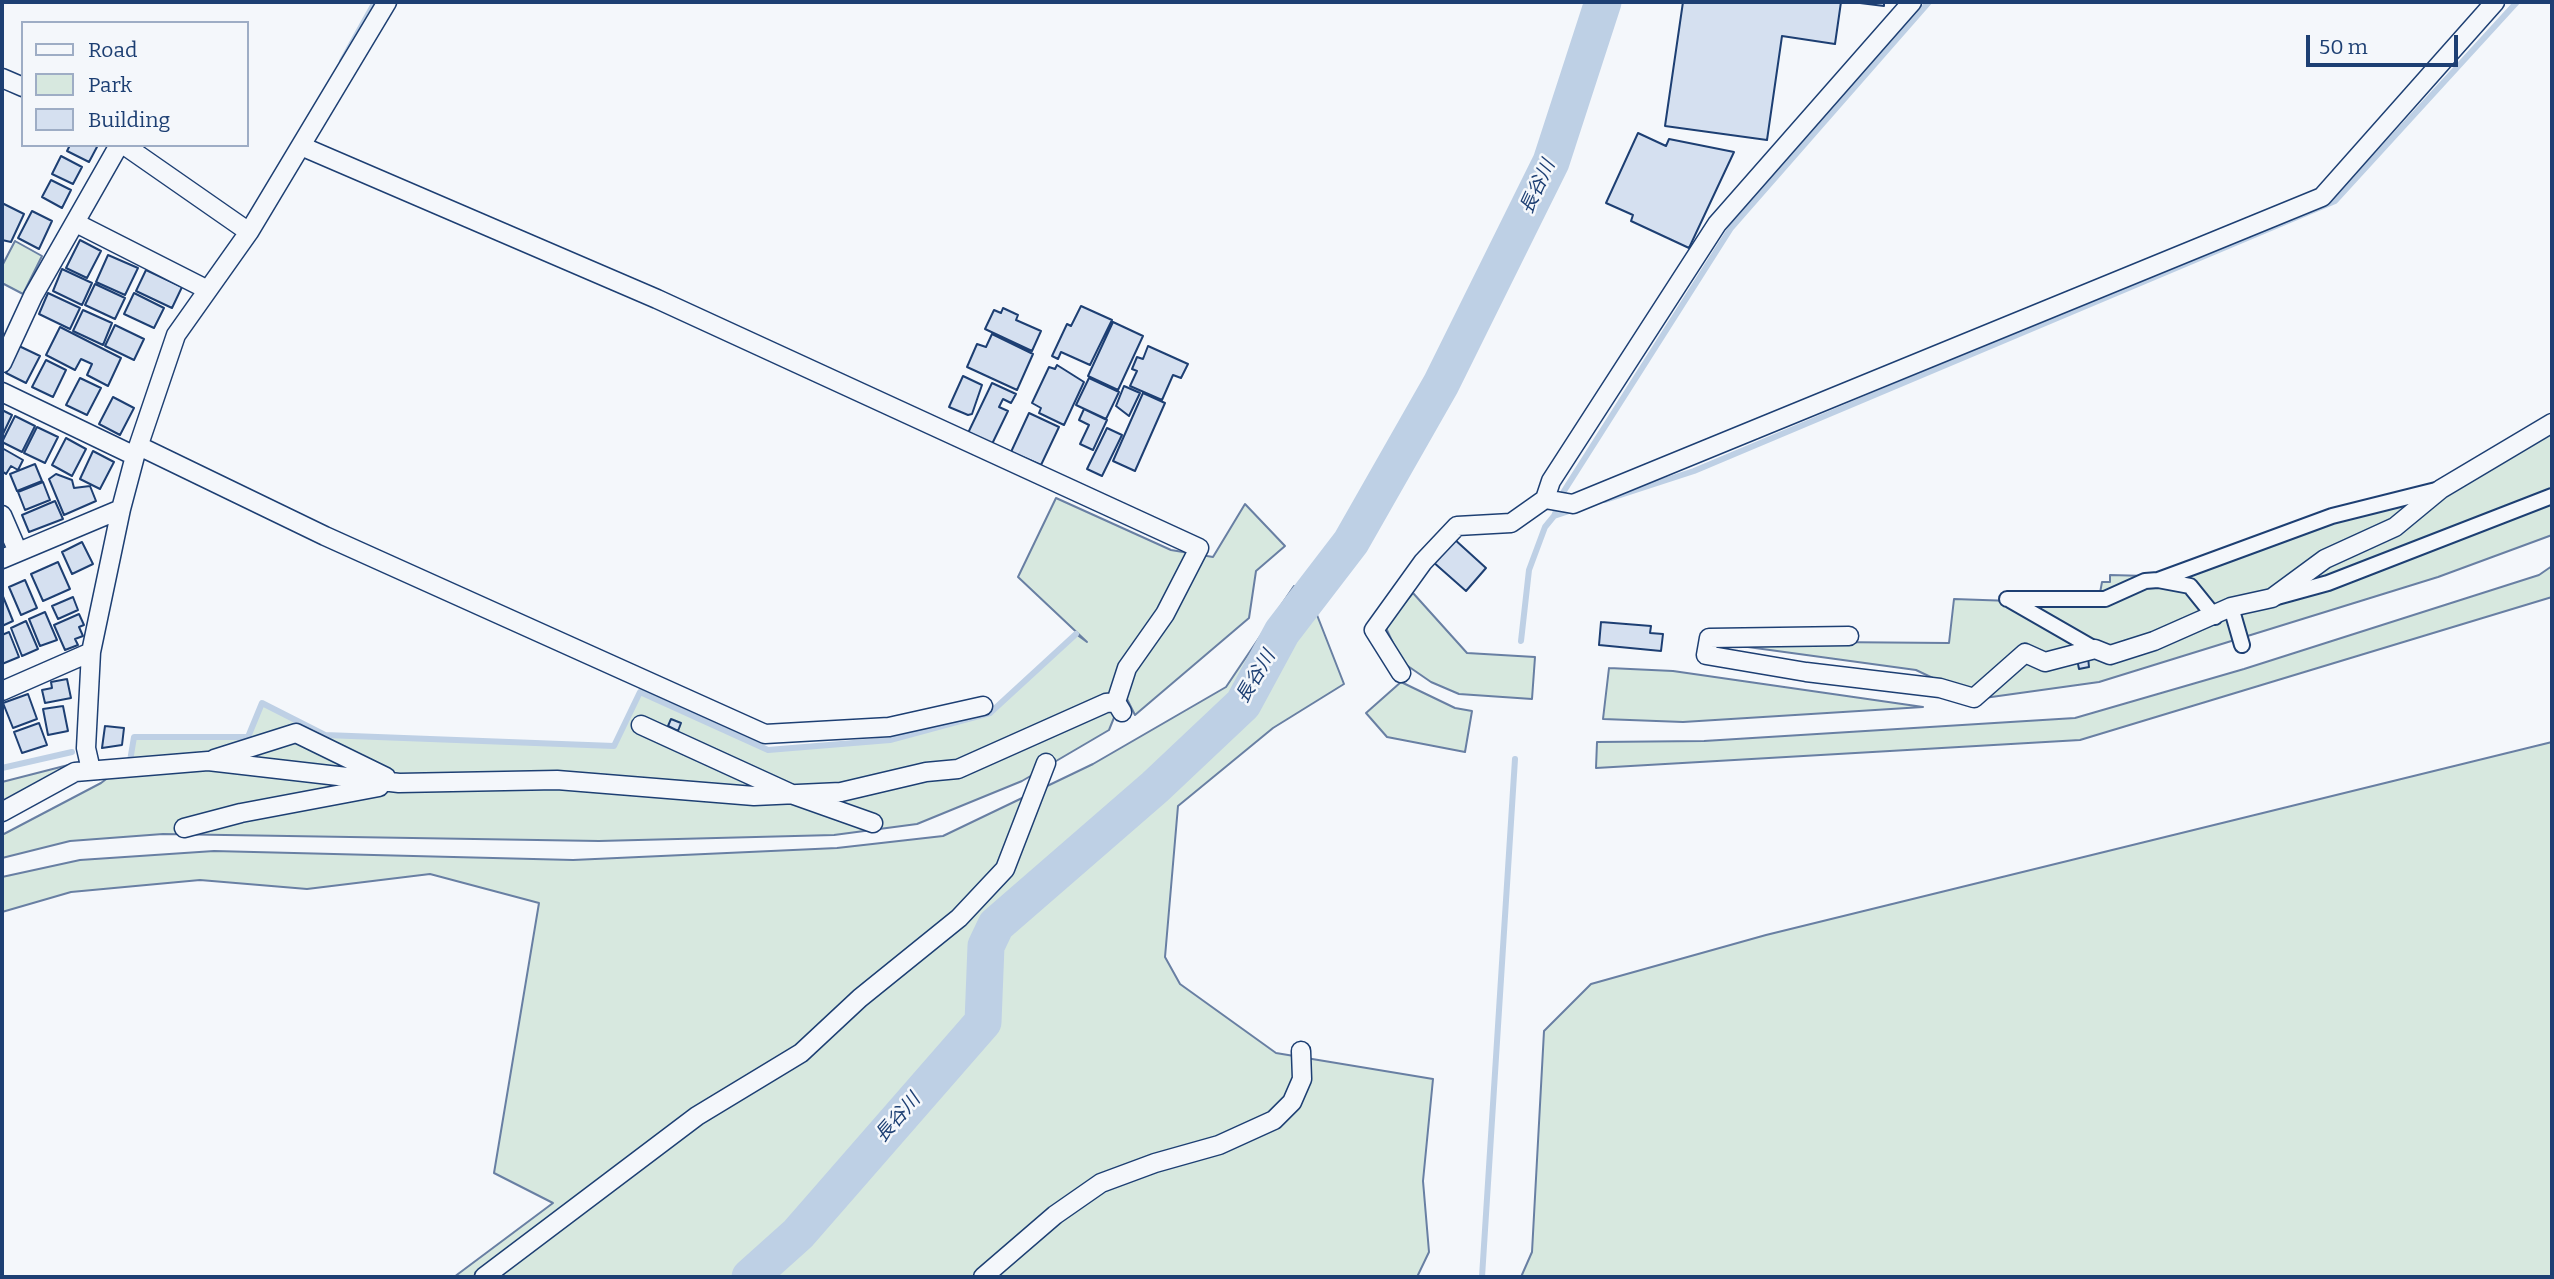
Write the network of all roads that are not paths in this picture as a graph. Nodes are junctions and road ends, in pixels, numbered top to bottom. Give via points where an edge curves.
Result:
1 (387, 2) edge
2 (1912, 2) edge
3 (2495, 2) edge
4 (301, 146) junction
5 (120, 147) edge
6 (124, 147) edge
7 (76, 223) junction
8 (249, 232) junction
9 (208, 290) junction
10 (2, 363) edge
11 (2, 392) edge
12 (2552, 423) edge
13 (137, 451) junction
14 (2441, 489) junction
15 (2552, 496) edge
16 (1545, 499) junction
17 (121, 509) junction
18 (2, 515) edge
19 (10, 556) edge
20 (2158, 580) junction
21 (2272, 598) junction
22 (2223, 612) junction
23 (1849, 636) dead end
24 (2242, 645) dead end
25 (2095, 649) junction
26 (91, 652) junction
27 (1401, 673) dead end
28 (2, 691) edge
29 (982, 706) dead end
30 (641, 725) dead end
31 (208, 761) junction
32 (1046, 763) dead end
33 (91, 770) junction
34 (399, 783) junction
35 (794, 795) junction
36 (2, 812) edge
37 (873, 824) dead end
38 (184, 828) dead end
39 (1301, 1051) dead end
40 (484, 1277) edge
41 (983, 1277) edge

1 - 4 street
2 - 16 street via 1717,224 1551,481
3 - 16 street via 2322,197 1573,504
4 - 8 street
4 - 35 street via 657,299 1199,548 1165,614 1127,668 1119,707 1106,703 958,769 841,792
5 - 7 street
6 - 8 street
7 - 9 street
7 - 10 street via 33,296
8 - 9 street
9 - 13 street via 176,335
11 - 13 street
12 - 14 street
13 - 17 street
13 - 29 street via 765,734 889,727
14 - 20 street via 2332,516
14 - 21 street via 2395,527 2325,559
15 - 21 street via 2328,583
16 - 27 street via 1511,523 1457,526 1423,562 1374,630
17 - 19 street
17 - 26 street
18 - 19 street
20 - 22 street via 2190,586
20 - 25 street via 2105,599 2007,599
21 - 22 street
22 - 24 street
22 - 25 street via 2110,655
23 - 25 street via 1709,638 1706,655 1940,688 1974,698 2025,653 2045,662
26 - 28 street
26 - 33 street via 86,748
30 - 35 street
31 - 33 street
31 - 34 street
31 - 34 street via 296,733
32 - 40 street via 1005,869 959,918 801,1053 697,1116
33 - 36 street via 75,772
34 - 35 street via 556,780 754,796
34 - 38 street
35 - 37 street
39 - 41 street via 1302,1079 1292,1102 1274,1121 1219,1145 1101,1182

